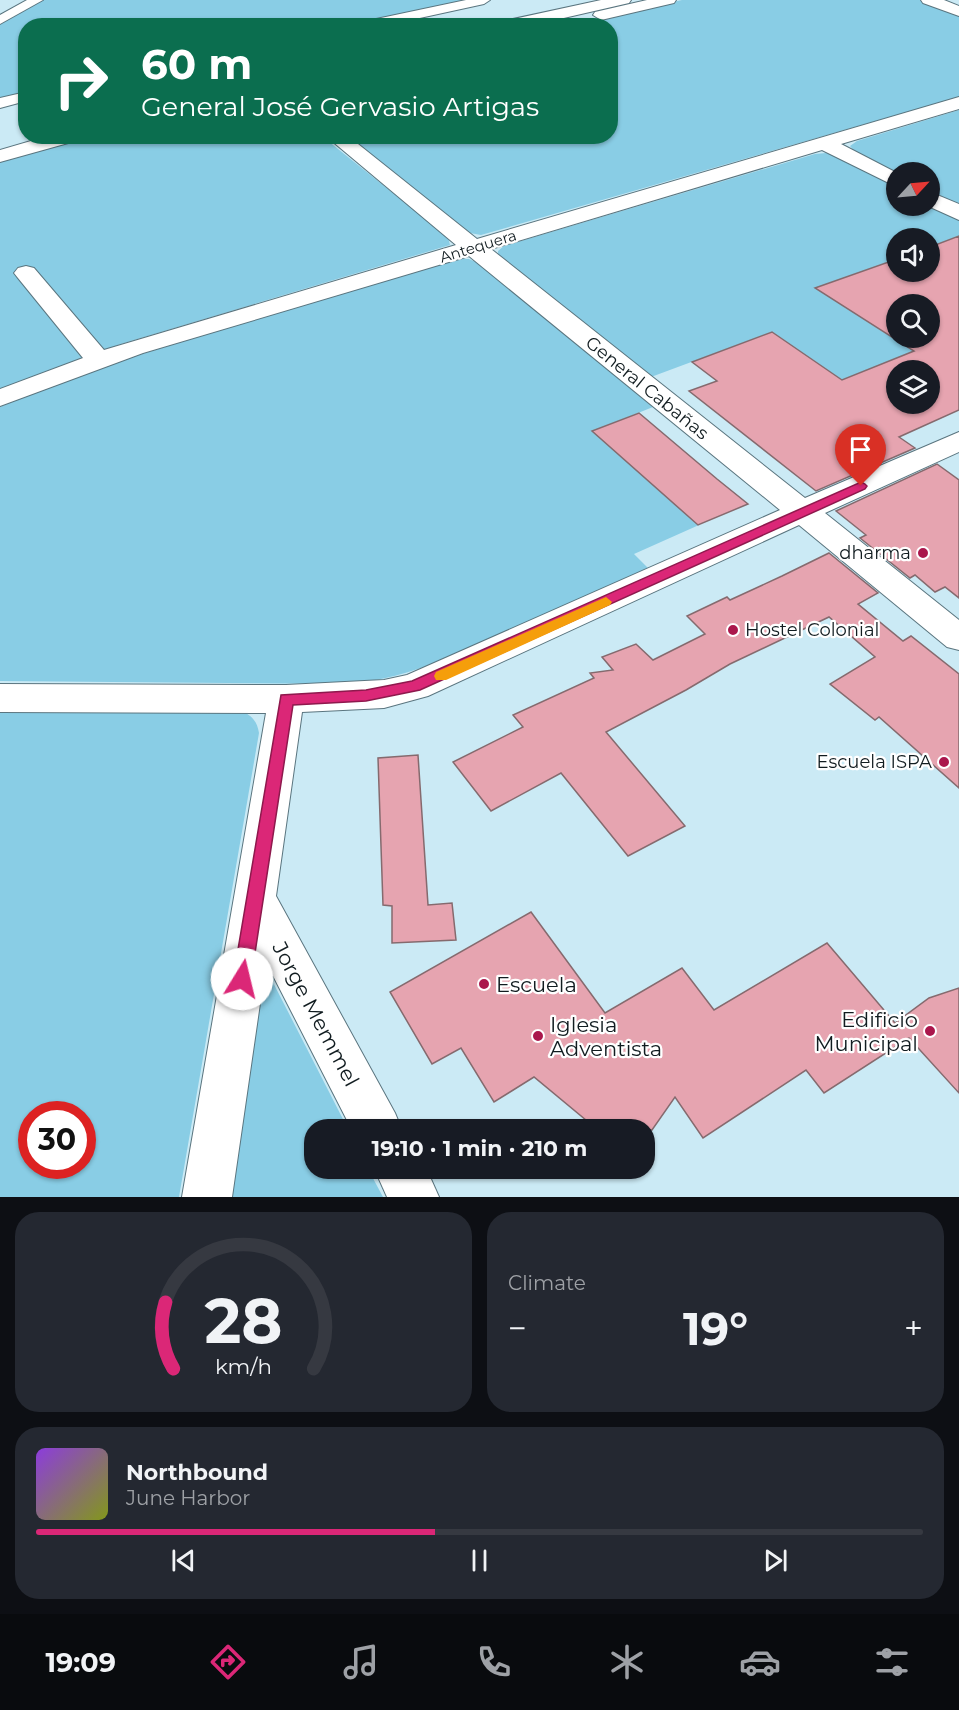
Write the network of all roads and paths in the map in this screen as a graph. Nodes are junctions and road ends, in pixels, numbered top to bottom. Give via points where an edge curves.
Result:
1 (37, 0) edge
2 (484, 0) edge
3 (623, 0) edge
4 (668, 0) edge
5 (929, 0) edge
6 (959, 11) edge
7 (400, 18) edge
8 (541, 18) edge
9 (588, 18) edge
10 (0, 20) edge
11 (18, 98) edge
12 (0, 103) edge
13 (959, 103) edge
14 (18, 136) edge
15 (0, 141) edge
16 (824, 143) junction
17 (43, 144) edge
18 (345, 144) edge
19 (0, 156) edge
20 (886, 175) edge
21 (940, 203) edge
22 (959, 213) edge
23 (473, 248) junction
24 (26, 273) dead end
25 (99, 360) junction
26 (0, 398) edge
27 (959, 441) edge
28 (801, 513) junction
29 (959, 638) edge
30 (0, 698) edge
31 (286, 699) junction
32 (255, 898) junction
33 (372, 1119) edge
34 (405, 1179) edge
35 (207, 1197) edge
36 (414, 1197) edge

1 - 10 street
2 - 7 street
3 - 8 street
4 - 9 street
5 - 6 street
11 - 12 street
13 - 16 street, Antequera
14 - 15 street
16 - 20 street
16 - 23 street, Antequera
17 - 19 street
18 - 23 street, General Cabañas
21 - 22 street
23 - 25 street, Antequera
23 - 28 street, General Cabañas
24 - 25 street
25 - 26 street, Antequera
27 - 28 street
28 - 29 street, General Cabañas
28 - 31 street via 414,686 366,696
30 - 31 street
31 - 32 street
32 - 33 street, Jorge Memmel
32 - 35 street
34 - 36 street

